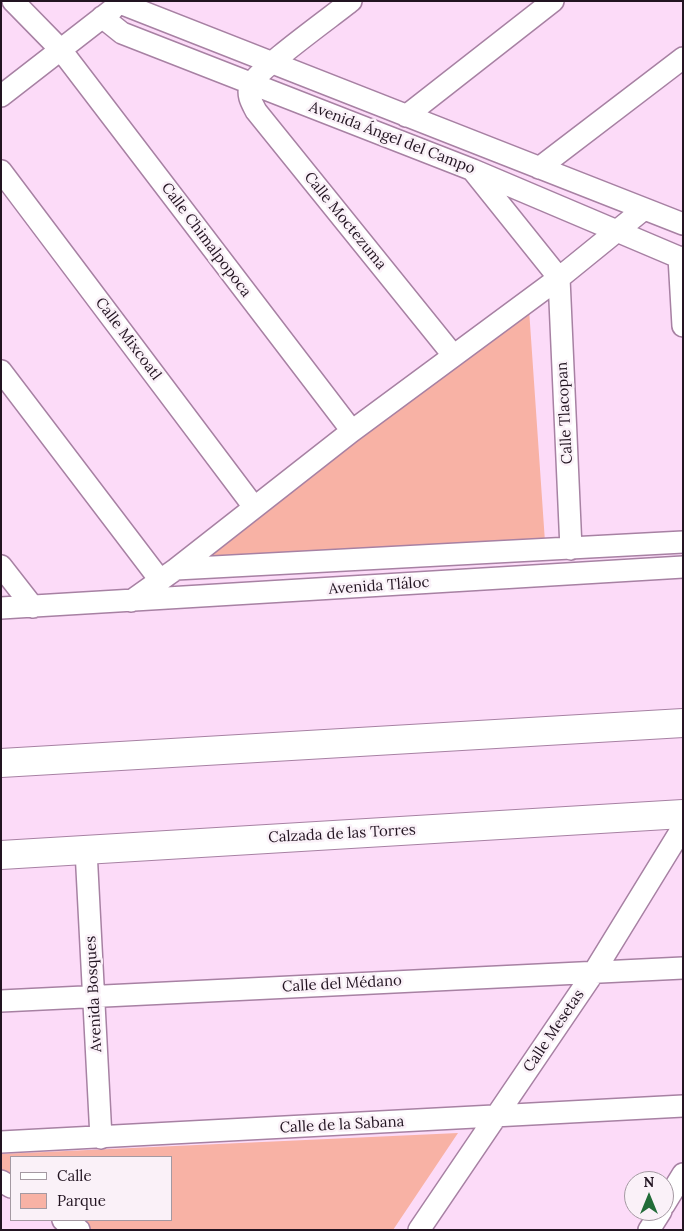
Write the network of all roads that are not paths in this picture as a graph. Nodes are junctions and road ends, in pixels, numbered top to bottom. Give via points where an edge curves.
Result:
1 (12, 1) edge
2 (351, 1) edge
3 (552, 1) edge
4 (122, 2) edge
5 (102, 17) junction
6 (61, 50) junction
7 (683, 58) edge
8 (272, 63) junction
9 (251, 83) junction
10 (1, 96) edge
11 (406, 116) junction
12 (539, 168) junction
13 (473, 170) junction
14 (1, 171) edge
15 (644, 209) junction
16 (679, 218) edge
17 (617, 230) junction
18 (681, 258) edge
19 (558, 278) junction
20 (683, 326) edge
21 (453, 354) junction
22 (1, 371) edge
23 (352, 431) junction
24 (254, 507) junction
25 (683, 542) edge
26 (571, 549) junction
27 (1, 566) edge
28 (683, 567) edge
29 (168, 574) junction
30 (131, 602) junction
31 (33, 607) junction
32 (1, 608) edge
33 (683, 723) edge
34 (1, 763) edge
35 (683, 814) edge
36 (683, 827) edge
37 (86, 850) junction
38 (1, 855) edge
39 (683, 968) edge
40 (594, 972) junction
41 (94, 997) junction
42 (1, 1001) edge
43 (683, 1106) edge
44 (496, 1116) junction
45 (101, 1138) junction
46 (1, 1142) edge
47 (683, 1174) edge
48 (674, 1189) edge
49 (65, 1221) edge
50 (79, 1230) edge
51 (419, 1230) edge

1 - 6 street
2 - 8 street
3 - 11 street
4 - 5 street
4 - 8 street, Avenida Ángel del Campo
5 - 6 street
5 - 9 street, Avenida Ángel del Campo via 122,33
6 - 10 street
6 - 23 street, Calle Chimalpopoca
7 - 12 street
8 - 9 street
8 - 11 street, Avenida Ángel del Campo
9 - 13 street, Avenida Ángel del Campo
9 - 21 street, Calle Moctezuma via 249,98 256,111
11 - 12 street, Avenida Ángel del Campo
12 - 15 street, Avenida Ángel del Campo
13 - 17 street, Avenida Ángel del Campo
13 - 19 street
14 - 24 street, Calle Mixcoatl
15 - 16 street, Avenida Ángel del Campo
15 - 17 street
17 - 18 street, Avenida Ángel del Campo
17 - 19 street
18 - 20 street
19 - 21 street
19 - 26 street, Calle Tlacopan
21 - 23 street
22 - 29 street
23 - 24 street
24 - 29 street
25 - 26 street, Avenida Tláloc
26 - 29 street, Avenida Tláloc
27 - 31 street
28 - 30 street, Avenida Tláloc
29 - 30 street
30 - 31 street, Avenida Tláloc
31 - 32 street, Avenida Tláloc
33 - 34 main road
35 - 37 main road, Calzada de las Torres
36 - 40 street, Calle Mesetas
37 - 38 main road, Calzada de las Torres
37 - 41 street, Avenida Bosques
39 - 40 street, Calle del Médano
40 - 41 street, Calle del Médano
40 - 44 street, Calle Mesetas
41 - 42 street, Calle del Médano
41 - 45 street, Avenida Bosques
43 - 44 street, Calle de la Sabana
44 - 45 street, Calle de la Sabana
44 - 51 street, Calle Mesetas
45 - 46 street, Calle de la Sabana
47 - 48 street
49 - 50 street

